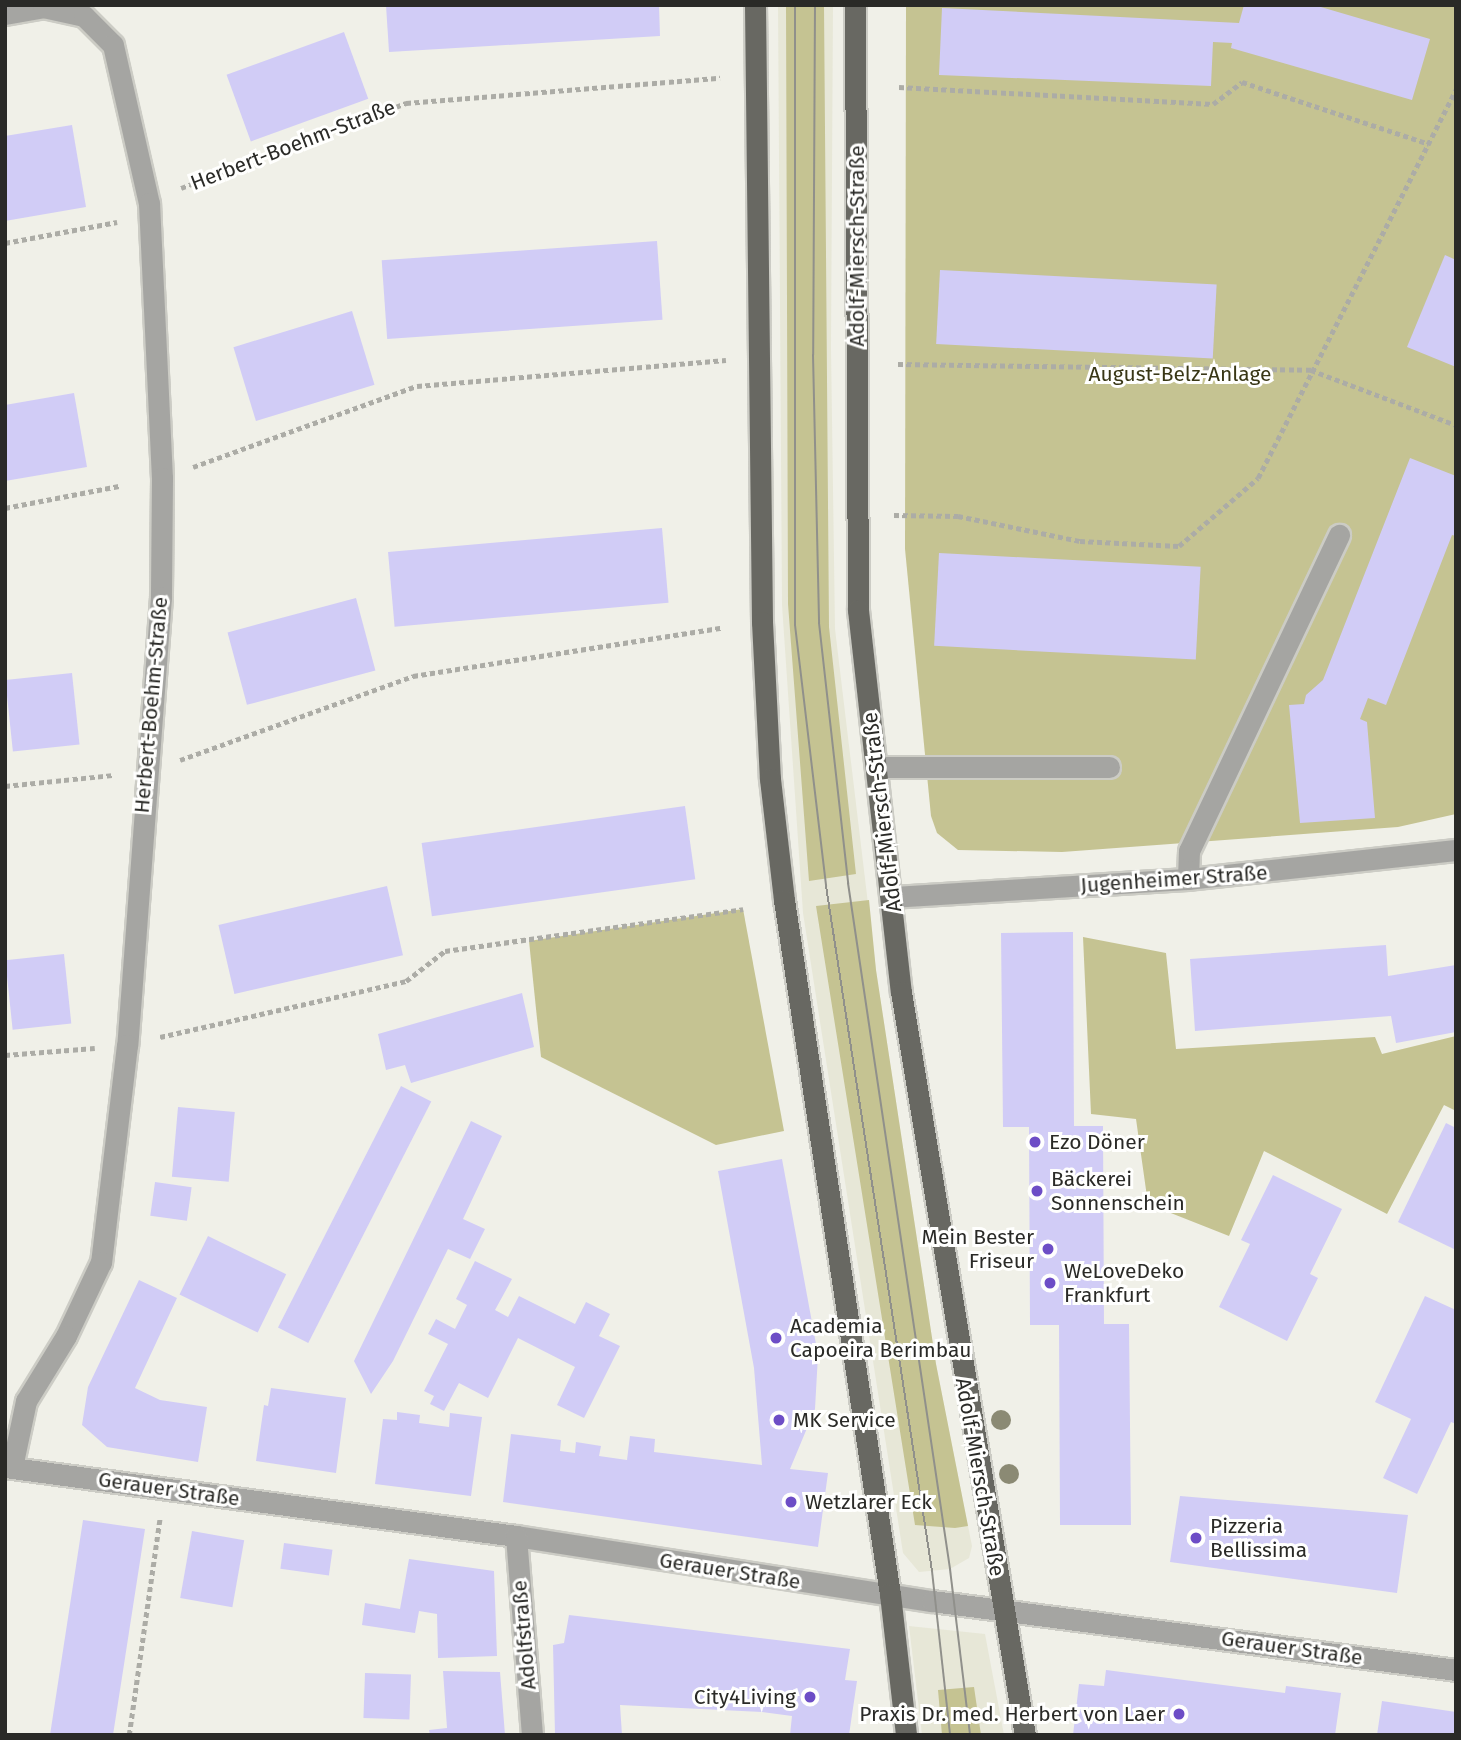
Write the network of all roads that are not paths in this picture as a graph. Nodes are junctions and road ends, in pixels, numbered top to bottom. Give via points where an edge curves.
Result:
1 (754, 5) edge
2 (855, 5) edge
3 (5, 14) edge
4 (1339, 535) dead end
5 (877, 767) junction
6 (1108, 767) dead end
7 (1456, 850) edge
8 (1188, 879) junction
9 (892, 897) junction
10 (8, 1467) edge
11 (516, 1536) junction
12 (891, 1594) junction
13 (1003, 1611) junction
14 (1456, 1670) edge
15 (532, 1735) edge
16 (906, 1735) edge
17 (1025, 1735) edge

1 - 12 main road via 762,622 770,779 787,926
2 - 5 main road, Adolf-Miersch-Straße via 859,610
3 - 10 street, Herbert-Boehm-Straße via 43,7 84,16 113,45 149,202 162,478 161,597 128,1045 101,1262 66,1336 26,1401
4 - 8 street via 1189,851
5 - 6 street
5 - 9 main road, Adolf-Miersch-Straße
7 - 8 street, Jugenheimer Straße
8 - 9 street, Jugenheimer Straße
9 - 13 main road, Adolf-Miersch-Straße via 901,992
10 - 11 street, Gerauer Straße
11 - 12 street, Gerauer Straße
11 - 15 street, Adolfstraße
12 - 13 street, Gerauer Straße
12 - 16 main road
13 - 14 street, Gerauer Straße
13 - 17 main road, Adolf-Miersch-Straße

